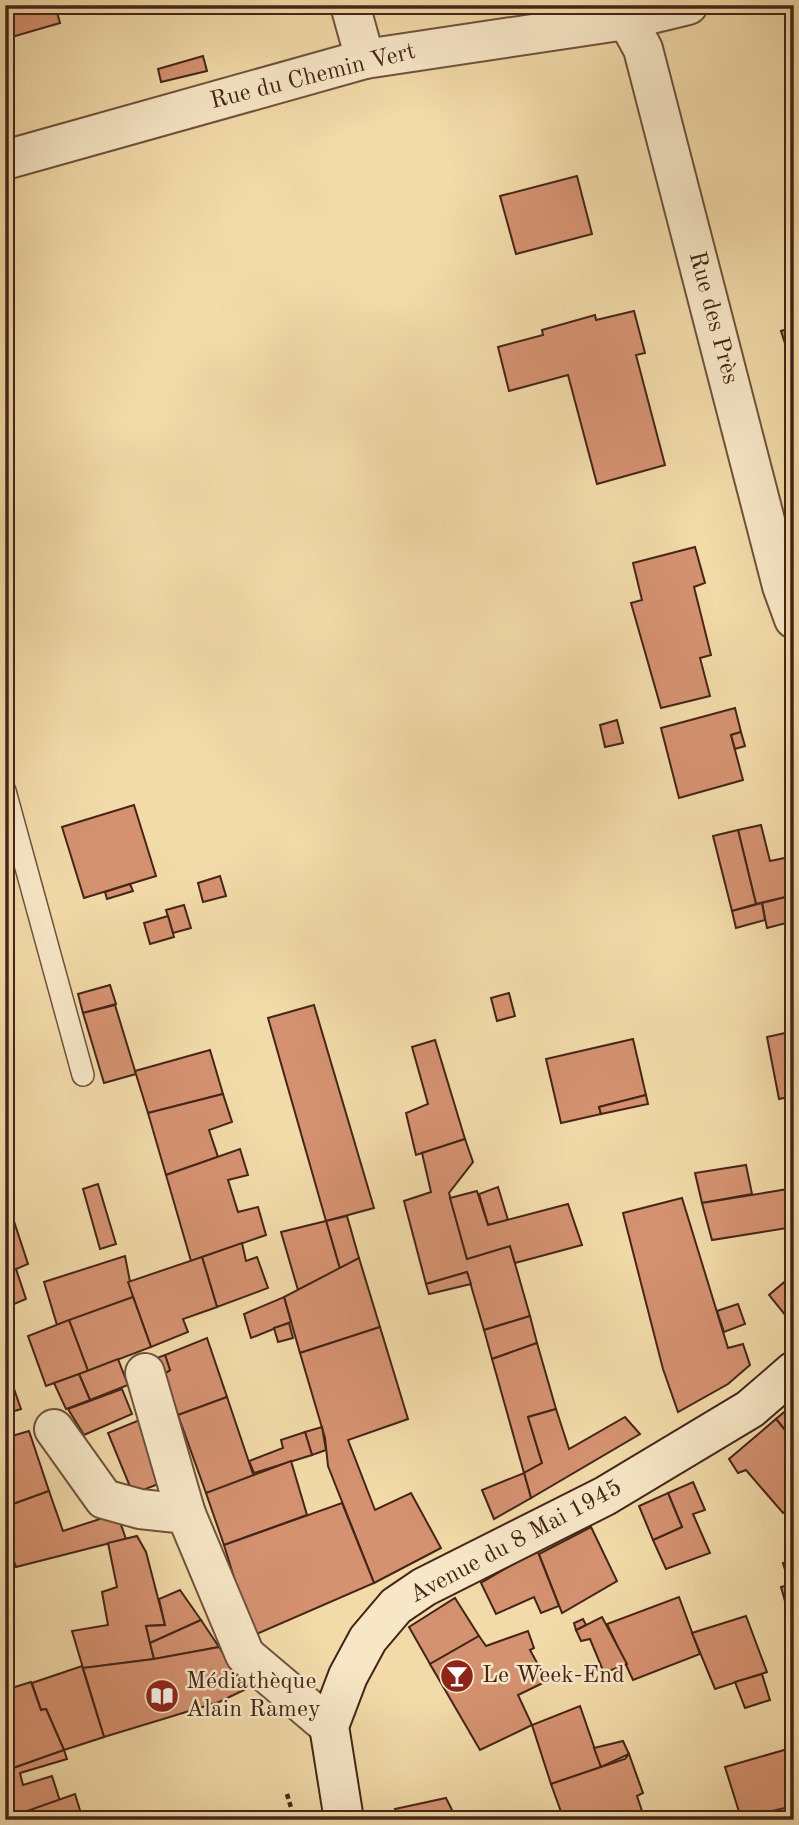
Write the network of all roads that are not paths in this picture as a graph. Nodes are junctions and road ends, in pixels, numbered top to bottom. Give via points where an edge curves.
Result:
1 (350, 5) edge
2 (688, 5) edge
3 (623, 13) edge
4 (365, 59) junction
5 (5, 160) edge
6 (794, 619) edge
7 (5, 791) edge
8 (83, 1075) dead end
9 (794, 1371) edge
10 (145, 1373) dead end
11 (54, 1429) dead end
12 (186, 1514) junction
13 (329, 1726) junction
14 (344, 1820) edge

1 - 4 street
2 - 3 street, Rue du Chemin Vert
3 - 4 street, Rue du Chemin Vert
3 - 6 street, Rue des Près via 643,49
4 - 5 street, Rue du Chemin Vert
7 - 8 lane
9 - 13 street, Avenue du 8 Mai 1945 via 750,1409 605,1496 424,1587 396,1606 368,1639
10 - 12 street
11 - 12 street via 104,1499
12 - 13 street via 245,1655
13 - 14 street, Avenue du 8 Mai 1945

